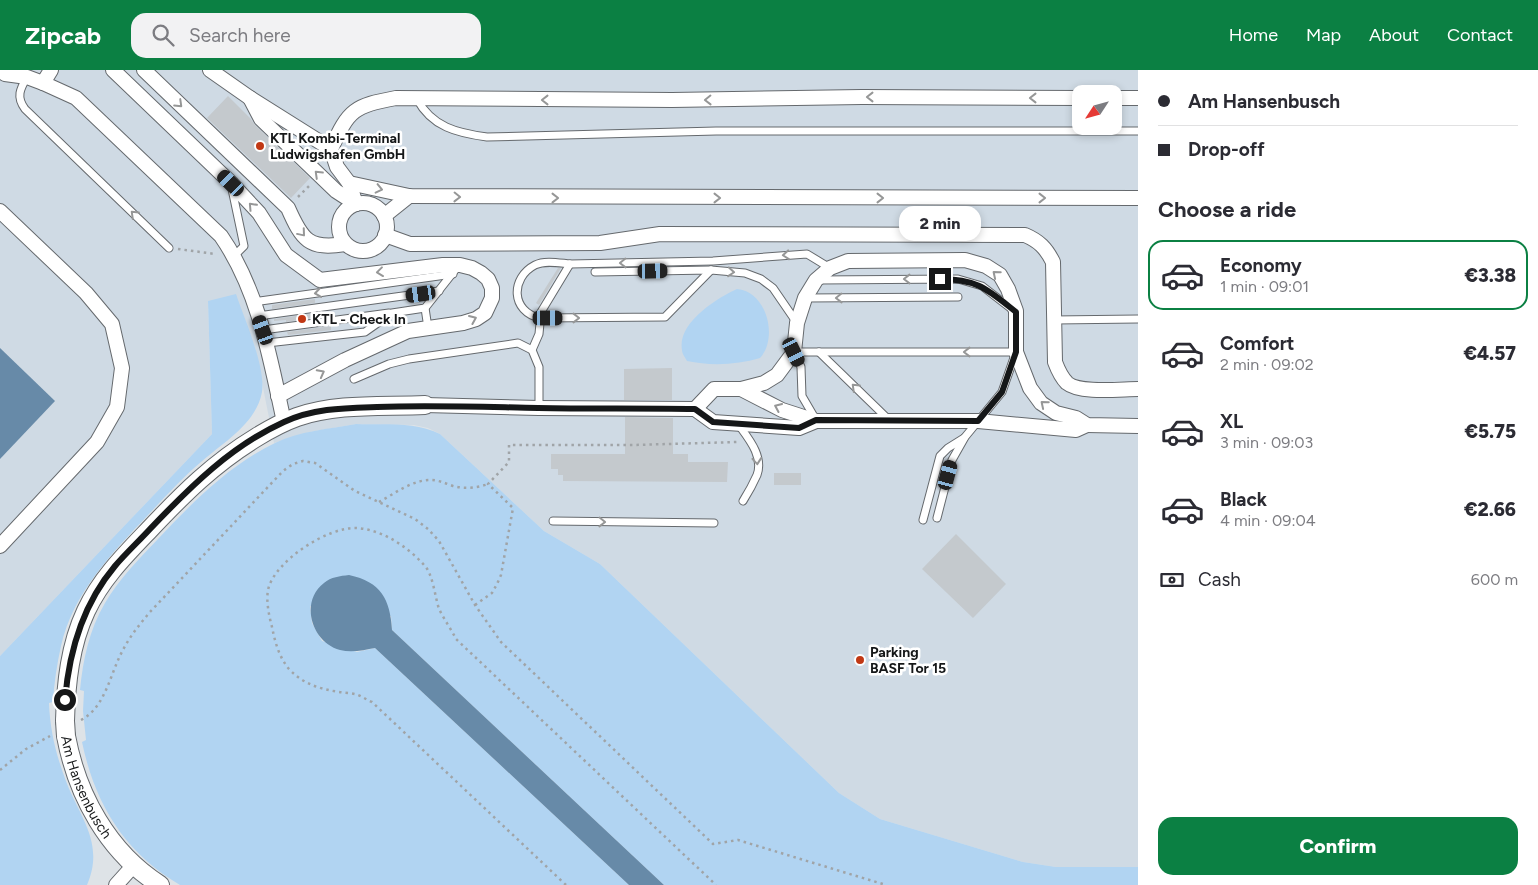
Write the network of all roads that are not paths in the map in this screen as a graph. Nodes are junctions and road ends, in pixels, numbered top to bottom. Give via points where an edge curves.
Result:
1 (0, 70) edge
2 (113, 70) edge
3 (144, 70) edge
4 (210, 70) edge
5 (48, 73) edge
6 (24, 74) edge
7 (250, 98) junction
8 (1072, 98) edge
9 (1122, 98) edge
10 (1138, 98) edge
11 (417, 99) junction
12 (1138, 131) edge
13 (330, 149) junction
14 (231, 183) junction
15 (349, 183) junction
16 (409, 196) junction
17 (1138, 198) edge
18 (356, 204) junction
19 (0, 211) edge
20 (384, 216) junction
21 (385, 235) junction
22 (345, 244) junction
23 (169, 248) dead end
24 (234, 256) junction
25 (570, 264) junction
26 (830, 268) junction
27 (456, 270) junction
28 (710, 270) junction
29 (595, 272) dead end
30 (816, 280) junction
31 (439, 291) junction
32 (958, 297) dead end
33 (805, 298) junction
34 (253, 302) junction
35 (425, 308) junction
36 (1016, 312) junction
37 (392, 313) junction
38 (540, 318) junction
39 (1138, 319) edge
40 (1054, 320) junction
41 (261, 323) junction
42 (797, 324) junction
43 (428, 328) junction
44 (267, 343) junction
45 (532, 350) junction
46 (794, 352) junction
47 (819, 352) junction
48 (1016, 352) junction
49 (354, 379) dead end
50 (741, 389) junction
51 (1138, 389) edge
52 (278, 396) junction
53 (425, 405) joint
54 (539, 408) junction
55 (695, 409) junction
56 (816, 420) junction
57 (890, 421) junction
58 (978, 421) junction
59 (284, 422) junction
60 (737, 424) junction
61 (1087, 425) junction
62 (1138, 426) edge
63 (965, 437) junction
64 (743, 501) dead end
65 (937, 518) dead end
66 (923, 520) dead end
67 (553, 521) dead end
68 (714, 523) dead end
69 (0, 546) edge
70 (134, 865) junction
71 (116, 885) edge
72 (160, 885) edge

1 - 6 street via 5,74
2 - 14 street
3 -> 22 street via 288,208 303,236 326,247
4 - 7 street
5 - 6 street
5 - 24 street via 221,236
23 -> 6 lane via 25,110 19,96
7 - 13 street
18 -> 7 street via 336,191 261,119
8 -> 11 street
9 - 10 street
11 - 12 lane via 433,120 465,134 487,137 716,131
11 - 13 street via 396,98 367,104 348,117
13 - 15 street via 337,167
14 - 24 lane via 244,246
27 -> 14 street via 443,265 320,280 286,254 259,213
15 -> 16 street
15 - 18 street
16 -> 17 street
16 - 20 street
18 - 20 street via 375,206
18 - 22 street via 344,212 339,224
19 - 69 street via 86,292 112,324 122,368 117,407 97,442
20 - 21 street
21 - 22 street via 375,248 368,251 359,251
21 - 40 street via 410,244 600,243 660,234 1025,235 1046,248 1053,262
24 - 34 street
26 -> 25 lane via 807,254 713,261
25 - 38 lane
25 - 38 lane via 548,262 536,265 520,280 516,290 518,302 532,316
26 - 30 street
36 -> 26 street via 1000,274 965,260 848,261
27 - 31 lane
27 -> 34 lane
43 -> 27 street via 476,319 489,306 492,288 488,279 472,268
28 - 29 lane
38 -> 28 lane via 665,317
28 -> 42 lane via 746,273 761,279 773,288
30 - 33 street
36 -> 30 lane via 982,286 958,279
31 - 35 lane
31 - 41 lane
32 -> 33 lane
33 - 42 street
34 - 41 street
35 - 37 lane
35 - 43 lane
36 - 48 street
37 - 41 lane
37 - 44 lane via 365,332
38 - 45 lane via 539,334
39 - 40 lane
40 - 51 street via 1055,362 1059,374 1068,384 1080,389
41 - 44 street
42 - 46 street
52 -> 43 street via 408,331
44 - 52 street
45 - 49 lane via 518,343 409,359
45 - 54 lane via 539,367
46 - 47 lane
46 - 50 street via 777,375 764,383
46 - 56 lane via 801,367 802,396
48 -> 47 lane
57 -> 47 lane
48 - 58 lane via 1002,392
61 -> 48 street via 1040,403 1030,388
50 - 55 street via 714,389
56 -> 50 street via 782,410
52 - 59 street
53 - 54 street
53 - 59 street, Am Hansenbusch via 334,408
54 - 55 street
55 - 60 street via 713,422
56 - 57 street
56 - 60 street via 799,428
57 - 58 street
58 - 61 street via 1076,430
58 - 63 lane
59 - 70 street, Am Hansenbusch via 226,457 182,495 115,566 98,590 78,631 67,681 66,728 72,763 98,821
60 -> 64 lane via 756,449 758,474
61 - 62 street
63 - 65 lane via 952,460
63 - 66 lane via 940,456
67 -> 68 lane
70 - 71 street
70 - 72 street, Am Hansenbusch

